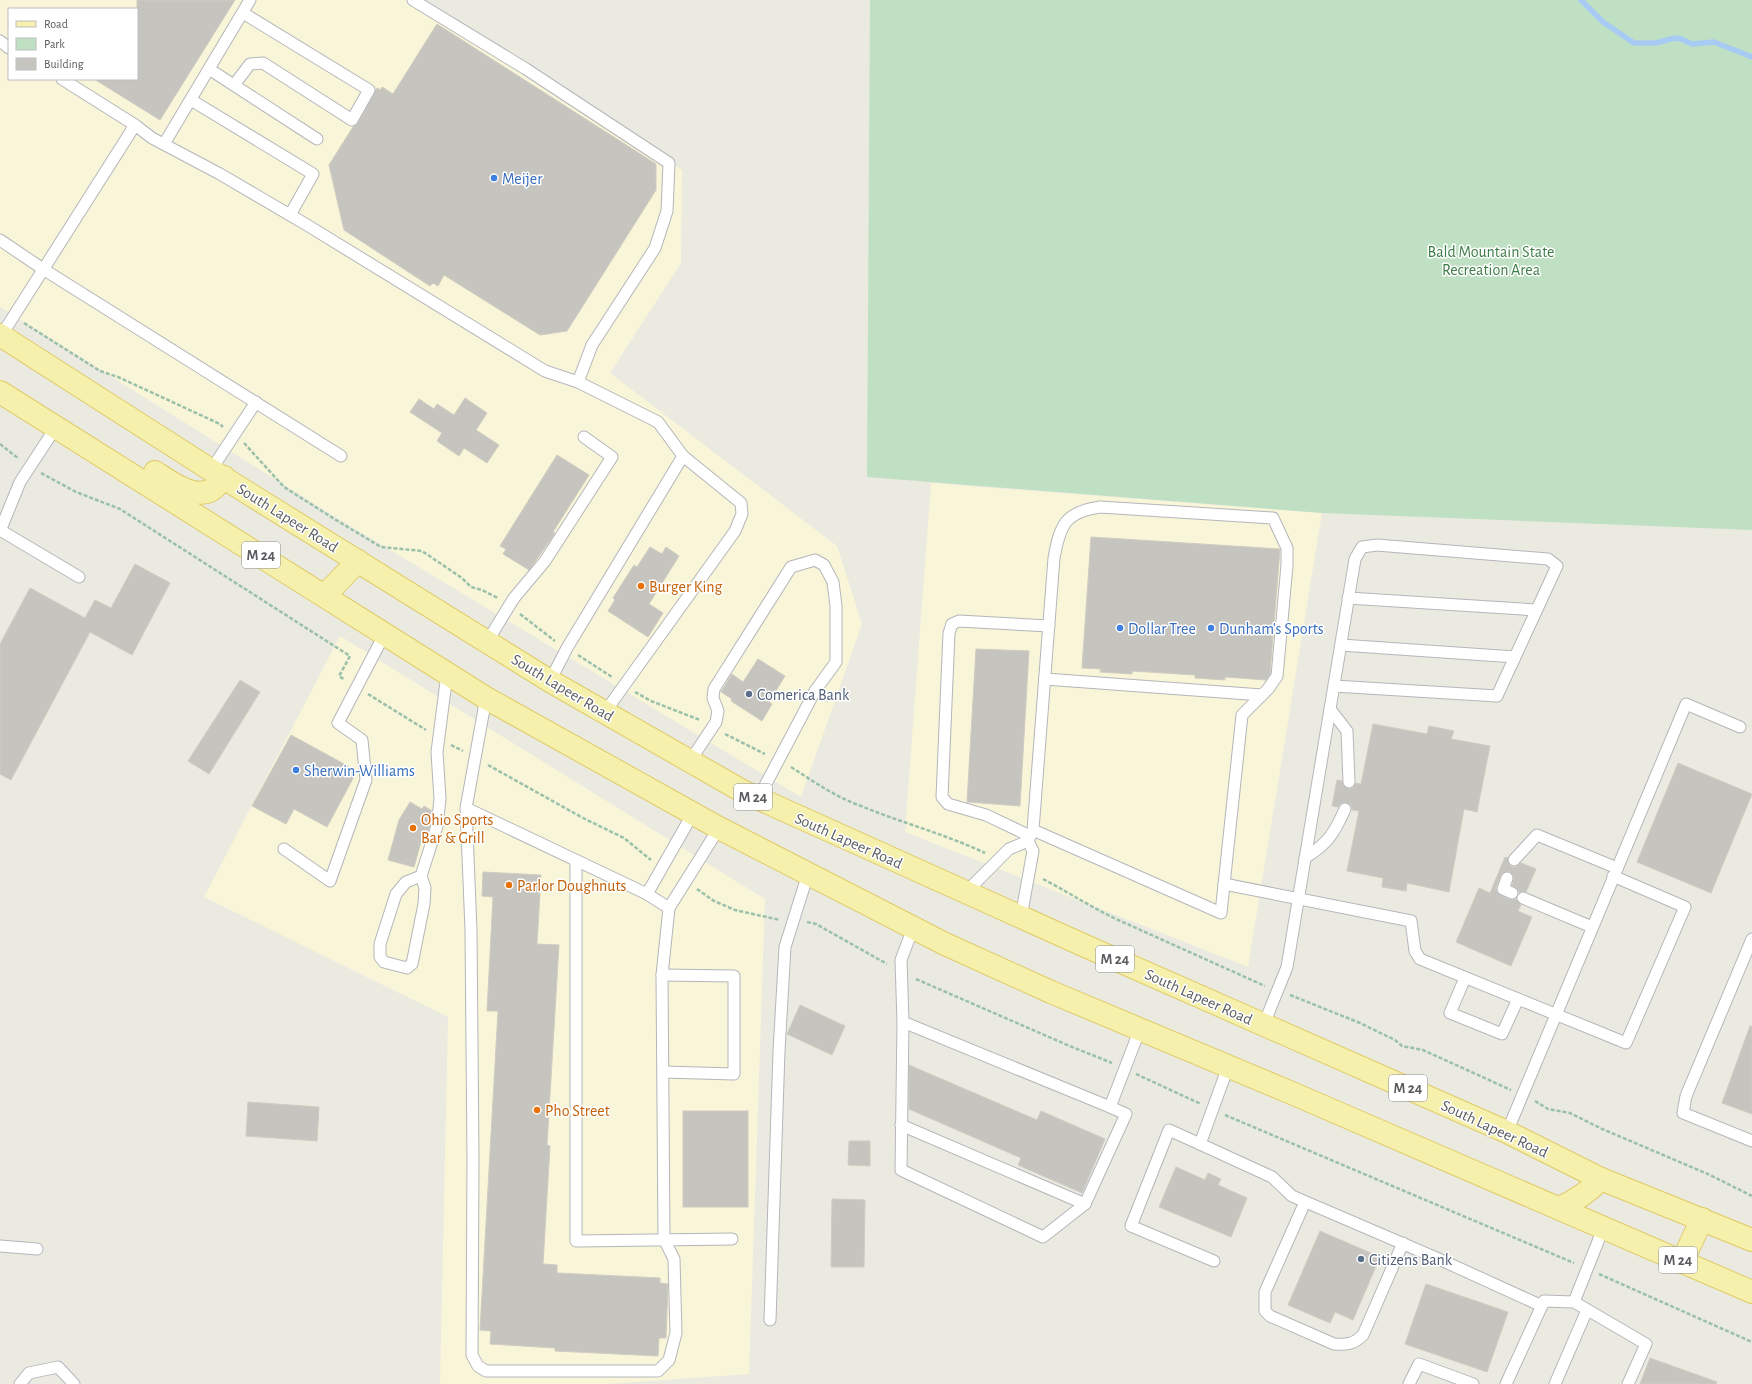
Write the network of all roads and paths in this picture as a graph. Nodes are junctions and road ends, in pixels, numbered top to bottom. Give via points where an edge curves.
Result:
1 (250, 0) edge
2 (413, 0) edge
3 (243, 12) junction
4 (0, 41) edge
5 (8, 47) edge
6 (209, 69) junction
7 (64, 80) edge
8 (234, 85) junction
9 (191, 100) junction
10 (135, 125) junction
11 (316, 139) dead end
12 (164, 144) junction
13 (290, 215) junction
14 (0, 240) edge
15 (43, 269) junction
16 (14, 316) junction
17 (1, 335) edge
18 (578, 382) junction
19 (0, 384) edge
20 (0, 392) edge
21 (256, 402) junction
22 (56, 427) junction
23 (234, 436) junction
24 (584, 437) dead end
25 (0, 444) edge
26 (341, 456) dead end
27 (683, 456) junction
28 (29, 467) junction
29 (218, 474) junction
30 (0, 531) edge
31 (358, 561) junction
32 (79, 576) dead end
33 (326, 596) junction
34 (1348, 598) junction
35 (508, 607) junction
36 (1536, 610) junction
37 (1049, 626) junction
38 (384, 635) junction
39 (487, 642) junction
40 (1340, 645) junction
41 (566, 648) junction
42 (1515, 657) junction
43 (447, 674) junction
44 (1045, 679) junction
45 (550, 681) junction
46 (625, 685) junction
47 (1334, 686) junction
48 (357, 687) junction
49 (1262, 695) junction
50 (486, 698) junction
51 (1330, 709) junction
52 (605, 712) junction
53 (1740, 726) dead end
54 (713, 727) junction
55 (439, 738) junction
56 (475, 758) junction
57 (778, 759) junction
58 (690, 761) junction
59 (1349, 782) dead end
60 (758, 799) junction
61 (466, 808) junction
62 (1345, 809) dead end
63 (692, 815) junction
64 (718, 828) junction
65 (1030, 836) junction
66 (284, 849) dead end
67 (1305, 858) junction
68 (999, 859) junction
69 (1514, 860) dead end
70 (576, 861) junction
71 (661, 868) junction
72 (1029, 872) junction
73 (1615, 872) junction
74 (808, 874) junction
75 (421, 876) junction
76 (1507, 878) dead end
77 (685, 881) junction
78 (1224, 884) junction
79 (966, 892) junction
80 (1512, 893) dead end
81 (647, 894) junction
82 (1299, 898) junction
83 (1523, 898) dead end
84 (669, 908) junction
85 (1021, 917) junction
86 (793, 921) junction
87 (1592, 927) junction
88 (913, 928) junction
89 (1752, 939) edge
90 (902, 972) junction
91 (662, 975) junction
92 (1465, 978) junction
93 (1278, 990) junction
94 (1518, 999) junction
95 (1555, 1015) junction
96 (903, 1022) junction
97 (1264, 1024) junction
98 (1140, 1030) junction
99 (1228, 1067) junction
100 (1124, 1068) junction
101 (663, 1072) junction
102 (1522, 1095) junction
103 (1110, 1107) junction
104 (1213, 1109) junction
105 (902, 1125) junction
106 (1507, 1132) junction
107 (1752, 1141) edge
108 (1200, 1144) junction
109 (1601, 1179) junction
110 (1752, 1196) edge
111 (1304, 1202) junction
112 (1085, 1204) junction
113 (1559, 1208) junction
114 (1702, 1219) junction
115 (1603, 1229) junction
116 (664, 1239) junction
117 (732, 1239) dead end
118 (1752, 1240) edge
119 (1403, 1243) junction
120 (0, 1246) edge
121 (37, 1249) dead end
122 (1214, 1261) dead end
123 (1682, 1262) junction
124 (1587, 1268) junction
125 (1752, 1292) edge
126 (1574, 1302) junction
127 (1542, 1306) junction
128 (1587, 1310) junction
129 (770, 1320) dead end
130 (1752, 1342) edge
131 (20, 1384) edge
132 (74, 1384) edge
133 (1409, 1384) edge
134 (1473, 1384) edge
135 (1506, 1384) edge
136 (1555, 1384) edge
137 (1628, 1384) edge

1 - 3 lane
2 - 18 lane via 526,69 669,163 667,211 655,248 592,345
3 - 6 lane
3 - 8 lane via 369,90 352,120 263,63 250,64
4 - 5 lane
6 - 8 lane
6 - 9 lane
7 - 10 lane
8 - 11 lane
9 - 12 lane
9 - 13 lane via 313,174
10 - 12 lane
10 - 15 lane
12 - 13 lane
13 - 18 lane via 545,371
14 - 15 lane
15 - 16 lane
15 - 21 lane
16 - 17 lane
16 - 23 path via 100,371 220,424
17 - 29 main road, South Lapeer Road / M 24
18 - 27 lane via 658,422
19 - 29 main road via 19,387 187,490 200,492 212,489
20 - 22 main road, M 24
21 - 23 lane
21 - 26 lane
22 - 28 lane
22 - 33 main road, M 24
23 - 29 lane
23 - 35 path via 251,448 284,487 336,520 381,547 422,551 471,587 496,597
24 - 35 lane via 612,457 545,561
25 - 28 path
27 - 41 lane
27 - 46 lane via 741,503 742,514 735,530
28 - 30 lane via 20,482
28 - 48 path via 76,492 120,509 350,656 339,676
29 - 31 main road, South Lapeer Road / M 24
30 - 32 lane
31 - 33 main road
31 - 39 main road, South Lapeer Road / M 24
33 - 38 main road, M 24
34 - 36 lane
34 - 36 lane via 1355,559 1362,548 1377,545 1548,559 1557,566
34 - 40 lane
35 - 39 lane
35 - 41 path via 536,625 549,639
36 - 42 lane
37 - 44 lane
37 - 49 lane via 1057,540 1065,522 1082,510 1100,507 1273,518 1287,548 1287,565 1277,676
37 - 65 lane via 959,621 952,624 949,633 942,797 948,804 986,815
38 - 43 main road, M 24
38 - 48 lane
39 - 45 main road, South Lapeer Road / M 24
40 - 42 lane
40 - 47 lane
41 - 45 lane
41 - 46 path
42 - 47 lane via 1497,696
43 - 50 main road, M 24
43 - 55 lane
44 - 49 lane
44 - 65 lane
45 - 52 main road, South Lapeer Road / M 24
46 - 52 lane
46 - 54 path via 651,701 692,716
47 - 51 lane
48 - 55 path
48 - 66 lane via 338,723 362,740 366,780 330,881
49 - 78 lane via 1242,715
50 - 56 lane
50 - 63 main road, M 24
51 - 59 lane via 1347,731 1350,754
51 - 67 lane
52 - 58 main road, South Lapeer Road / M 24
53 - 73 lane via 1686,704
54 - 57 path
54 - 57 lane via 718,712 714,704 714,689 727,667 791,567 815,560 824,565 833,582 836,606 836,662 815,691
54 - 58 lane
55 - 56 path
55 - 75 lane via 438,826
56 - 61 lane
56 - 71 path via 624,838
57 - 60 lane
57 - 68 path via 833,793 860,806 923,827
58 - 60 main road, South Lapeer Road / M 24
60 - 79 main road, South Lapeer Road / M 24
61 - 70 lane
61 - 116 lane via 471,930 473,1361 486,1371 658,1371 669,1360 676,1333 674,1259
62 - 67 lane via 1334,832 1322,847
63 - 64 main road, M 24
63 - 71 lane
64 - 74 main road, M 24
64 - 77 lane
65 - 68 lane via 1009,849
65 - 72 lane via 1033,851
65 - 78 lane via 1221,913
67 - 82 lane
68 - 79 lane
69 - 73 lane via 1537,835
70 - 81 lane
70 - 116 lane via 576,1241
71 - 81 lane
72 - 85 lane
72 - 93 path via 1116,920 1254,982
73 - 87 lane
73 - 95 lane via 1685,907 1626,1043
74 - 86 lane
74 - 88 main road, M 24
75 - 75 lane via 406,882 396,894 380,944 380,957 384,962 407,968 412,964 424,904 425,888
76 - 80 lane via 1503,889
77 - 84 lane
77 - 86 path via 714,901 736,910
78 - 82 lane
79 - 85 main road, South Lapeer Road / M 24
81 - 84 lane
82 - 92 lane via 1411,921 1415,951 1420,959
82 - 93 lane via 1287,967
83 - 87 lane
84 - 91 lane
85 - 97 main road, South Lapeer Road / M 24
86 - 90 path via 816,924
86 - 129 lane via 784,947
87 - 95 lane
88 - 90 lane via 901,960
88 - 98 main road, M 24
89 - 107 lane via 1686,1096 1683,1113
90 - 96 lane
90 - 100 path
91 - 101 lane
91 - 101 lane via 734,976 734,1074
92 - 94 lane
92 - 94 lane via 1450,1013 1502,1034
93 - 97 lane
93 - 102 path via 1360,1023 1402,1046 1423,1050
94 - 95 lane
95 - 102 lane
96 - 103 lane
96 - 105 lane
97 - 106 main road, South Lapeer Road / M 24
98 - 99 main road, M 24
98 - 100 lane
99 - 104 lane
99 - 113 main road, M 24
100 - 103 lane
100 - 104 path
101 - 116 lane
102 - 106 lane
102 - 110 path via 1548,1109 1570,1113
103 - 112 lane via 1126,1114
104 - 108 lane
104 - 124 path via 1280,1140
105 - 112 lane
105 - 112 lane via 901,1170 1043,1237
106 - 109 main road, South Lapeer Road / M 24
108 - 111 lane via 1272,1177 1292,1196
108 - 122 lane via 1169,1130 1131,1226
109 - 113 main road via 1574,1202
109 - 114 main road, South Lapeer Road / M 24
111 - 119 lane
111 - 119 lane via 1265,1292 1265,1311 1270,1316 1334,1344 1356,1342 1363,1335
113 - 115 main road, M 24
114 - 118 main road, South Lapeer Road / M 24
114 - 123 main road
115 - 123 main road, M 24
115 - 124 lane
116 - 117 lane
119 - 127 lane
120 - 121 lane
123 - 125 main road, M 24
124 - 126 lane
124 - 130 path
126 - 127 lane via 1544,1301
126 - 128 lane
127 - 135 lane
128 - 136 lane
128 - 137 lane via 1646,1344
131 - 132 lane via 28,1373 58,1367
133 - 134 lane via 1419,1364

